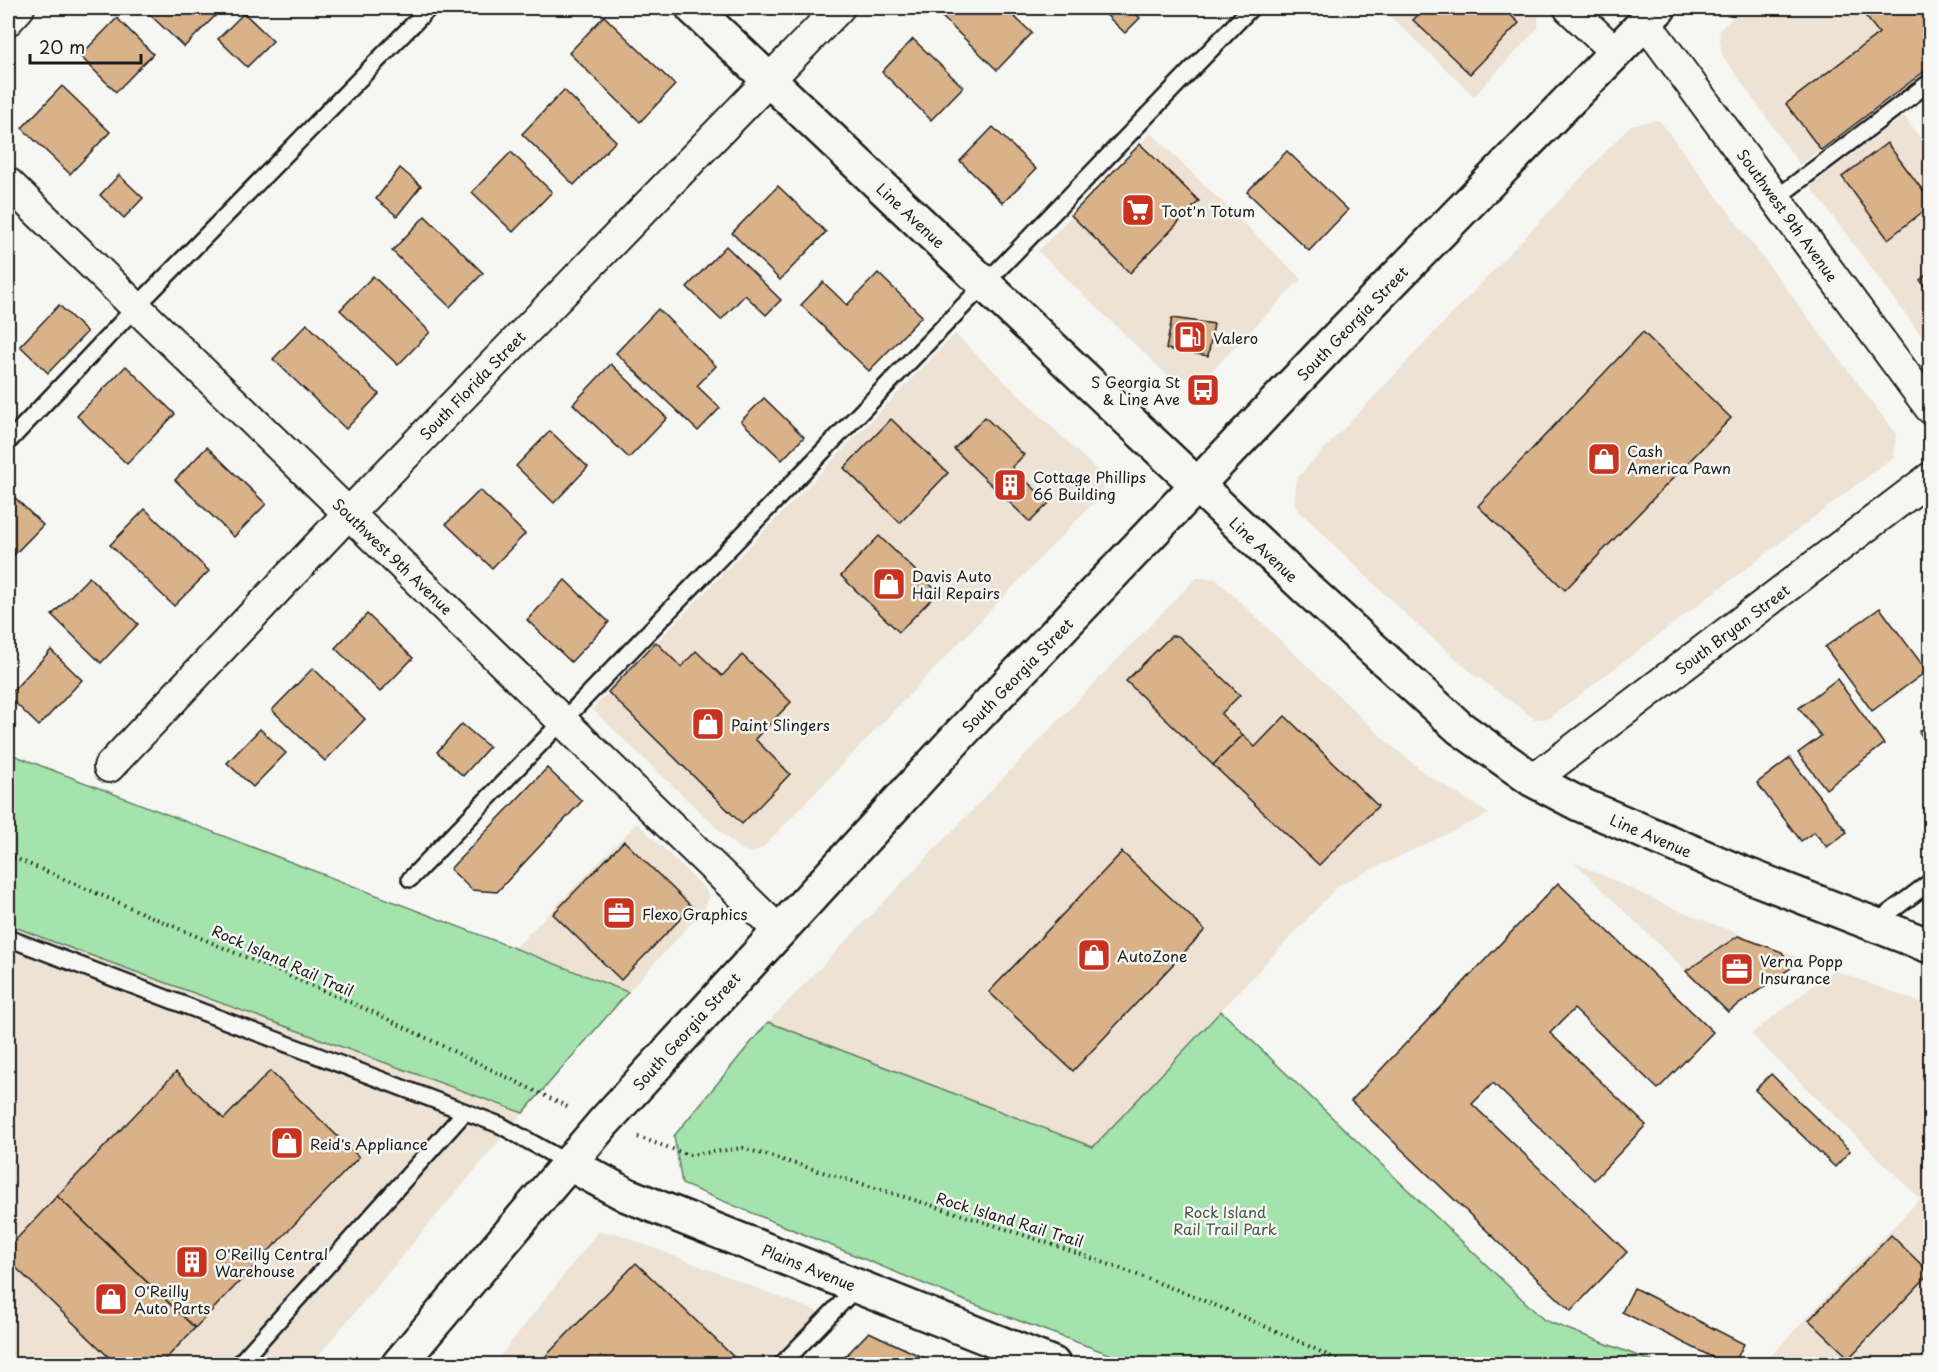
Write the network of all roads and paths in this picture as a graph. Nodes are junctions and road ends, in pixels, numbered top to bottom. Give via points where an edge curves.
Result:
1 (19, 8) edge
2 (429, 8) edge
3 (693, 8) edge
4 (839, 8) edge
5 (1251, 8) edge
6 (1569, 8) edge
7 (1652, 15) edge
8 (8, 20) edge
9 (1615, 52) junction
10 (768, 80) junction
11 (1930, 82) edge
12 (8, 183) edge
13 (1775, 199) junction
14 (984, 283) junction
15 (136, 307) junction
16 (1930, 408) edge
17 (8, 442) edge
18 (1930, 478) edge
19 (1196, 485) junction
20 (349, 513) junction
21 (562, 720) junction
22 (109, 766) dead end
23 (1533, 780) junction
24 (8, 855) edge
25 (410, 879) dead end
26 (1930, 882) edge
27 (1874, 924) junction
28 (778, 930) junction
29 (8, 938) edge
30 (1930, 946) edge
31 (545, 1096) dead end
32 (465, 1112) junction
33 (655, 1145) dead end
34 (568, 1163) junction
35 (857, 1287) junction
36 (239, 1365) edge
37 (399, 1365) edge
38 (782, 1365) edge
39 (1053, 1365) edge
40 (1346, 1365) edge

1 - 8 street
2 - 15 lane
3 - 10 main road, Line Avenue
4 - 10 street, South Florida Street
5 - 14 lane
6 - 9 street
7 - 9 main road, South Georgia Street
7 - 13 street, Southwest 9th Avenue
9 - 19 main road, South Georgia Street
10 - 14 main road, Line Avenue
10 - 20 street, South Florida Street
11 - 13 lane
12 - 15 street, Southwest 9th Avenue
13 - 16 street, Southwest 9th Avenue
14 - 19 main road, Line Avenue
14 - 21 lane
15 - 17 lane
15 - 20 street, Southwest 9th Avenue
18 - 23 street, South Bryan Street
19 - 23 main road, Line Avenue via 1412,687 1460,728
19 - 28 main road, South Georgia Street
20 - 21 street, Southwest 9th Avenue
20 - 22 street, South Florida Street
21 - 25 lane
21 - 28 street, Southwest 9th Avenue
23 - 27 main road, Line Avenue via 1628,826
24 - 31 path, Rock Island Rail Trail via 375,1013
26 - 27 lane
27 - 30 main road, Line Avenue
28 - 34 main road, South Georgia Street
29 - 32 lane
32 - 34 lane via 500,1125
32 - 36 lane
33 - 40 path, Rock Island Rail Trail via 689,1155 743,1149 1086,1255 1281,1332
34 - 35 main road, Plains Avenue via 627,1195
34 - 37 main road, South Georgia Street
35 - 38 lane
35 - 39 main road, Plains Avenue

